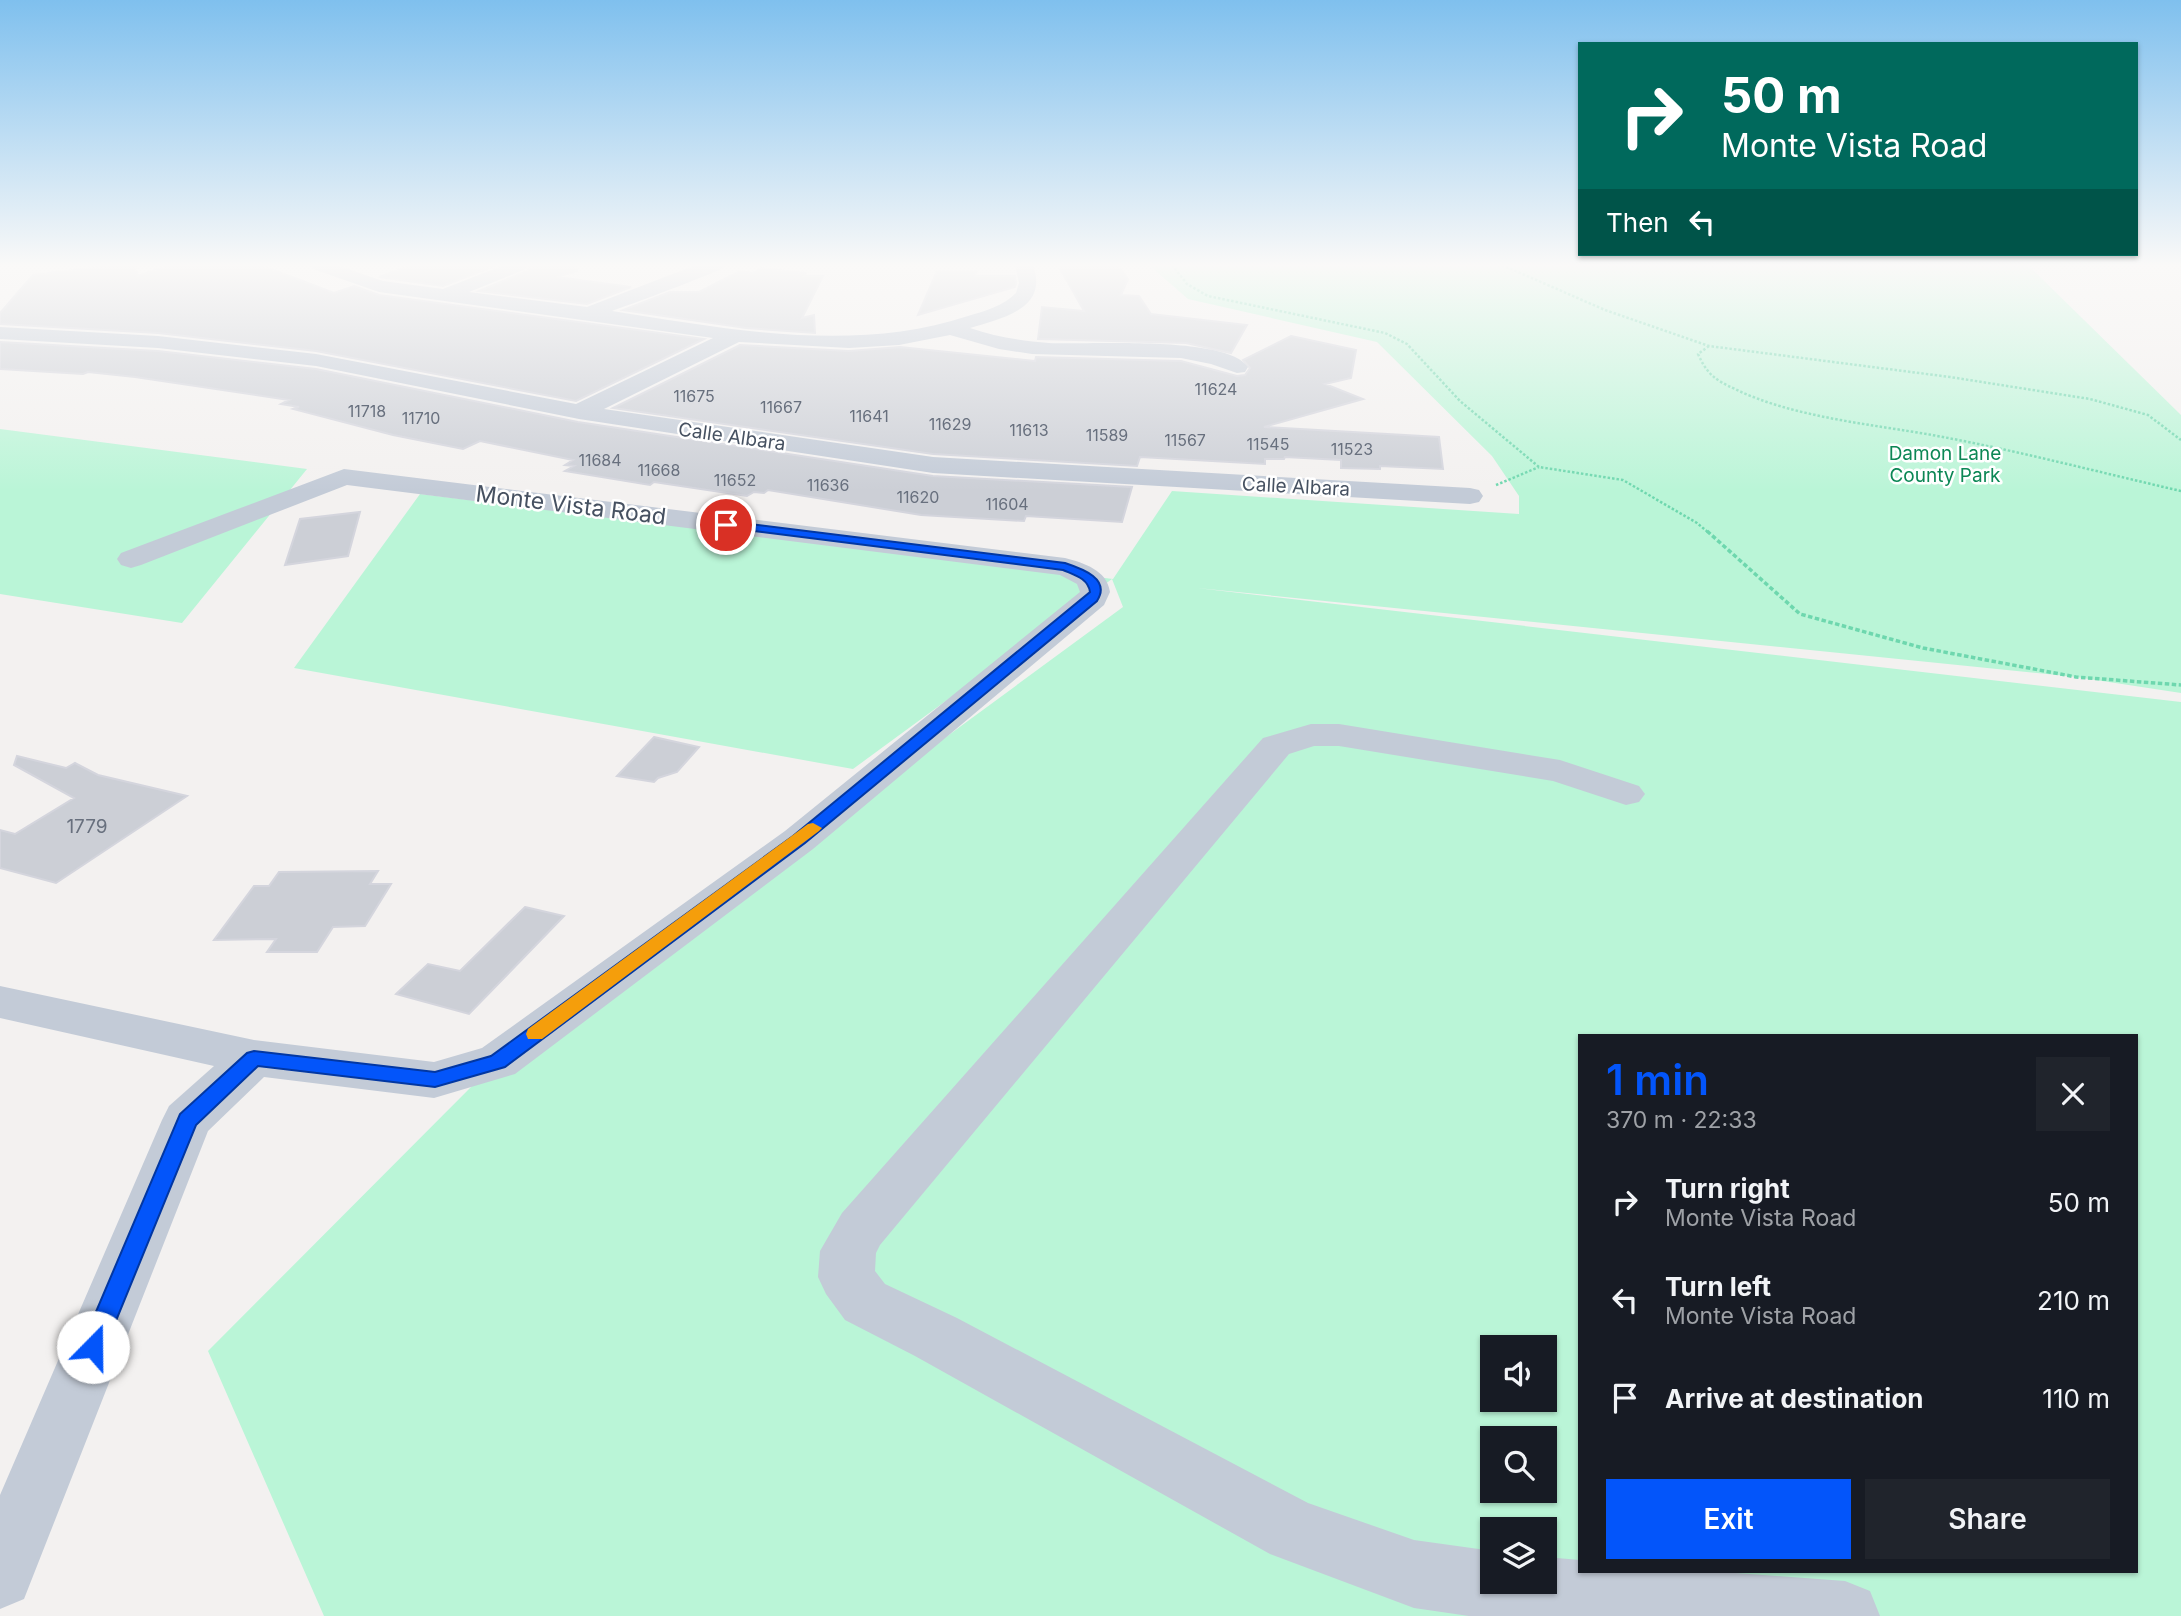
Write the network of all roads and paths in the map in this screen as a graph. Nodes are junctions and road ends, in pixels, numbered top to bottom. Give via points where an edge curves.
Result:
1 (130, 340) edge
2 (725, 340) edge
3 (799, 340) edge
4 (846, 340) edge
5 (994, 340) edge
6 (1399, 340) edge
7 (1693, 340) edge
8 (1709, 346) junction
9 (1237, 367) dead end
10 (579, 412) junction
11 (2181, 440) edge
12 (1539, 467) junction
13 (2181, 491) edge
14 (1470, 496) joint
15 (131, 559) dead end
16 (2181, 685) edge
17 (1626, 794) dead end
18 (0, 1002) edge
19 (254, 1058) junction
20 (0, 1575) edge
21 (1844, 1616) edge

1 - 10 street, Calle Albara via 316,359
2 - 10 street
3 - 4 street
5 - 9 street via 1082,350 1178,352 1212,357
6 - 12 path via 1483,422
7 - 8 path
8 - 11 path via 2090,400 2148,415
8 - 13 path via 1698,354 1706,372 1736,390 1784,407
10 - 14 street, Calle Albara via 933,465
12 - 14 path
12 - 16 path via 1623,480 1697,523 1800,614 1923,648 2076,677
15 - 19 street, Monte Vista Road via 344,477 1065,567 1085,574 1095,586 1093,599 799,840 498,1061 435,1080
17 - 21 street via 1560,771 1339,735 1311,734 1276,746 861,1229 848,1251 846,1277 865,1302 1293,1531 1414,1574 1525,1590
18 - 19 street, Monte Vista Road
19 - 20 street via 187,1120

